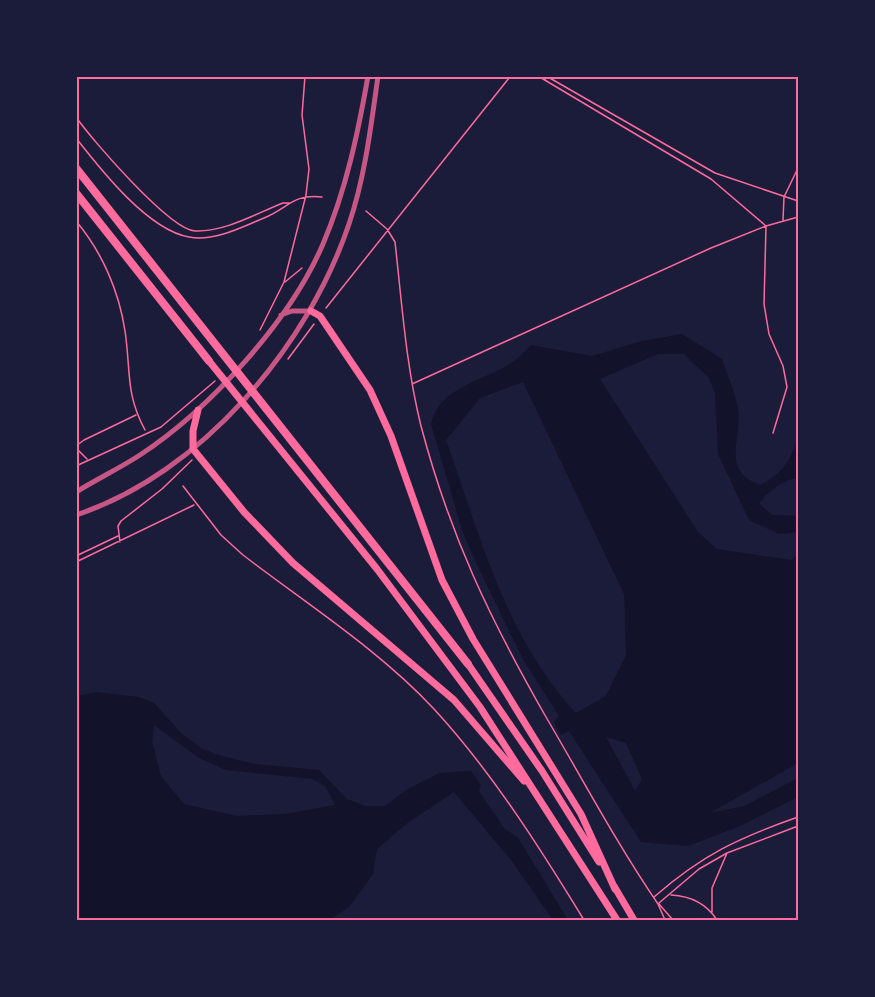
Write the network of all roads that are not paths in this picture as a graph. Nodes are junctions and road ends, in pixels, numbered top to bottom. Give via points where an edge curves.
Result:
1 (368, 76) edge
2 (378, 76) edge
3 (76, 168) edge
4 (76, 194) edge
5 (311, 311) junction
6 (280, 316) junction
7 (209, 361) joint
8 (198, 410) junction
9 (195, 451) junction
10 (76, 492) edge
11 (76, 515) edge
12 (468, 664) joint
13 (544, 804) junction
14 (615, 889) junction
15 (617, 921) edge
16 (634, 921) edge

1 - 6 street via 353,153 333,218 310,268
2 - 5 street via 358,194 332,269
3 - 12 highway
4 - 7 highway
5 - 6 street via 292,311
5 - 9 street via 278,360
5 - 14 main road via 320,316 370,390 391,436 442,580 473,639 581,814
6 - 8 street
7 - 13 main road via 377,569 480,707
8 - 9 main road via 193,430
8 - 10 street via 140,455
9 - 11 street via 127,493
9 - 13 main road via 244,512 293,563 454,700
12 - 14 main road via 542,771
13 - 15 main road
14 - 16 main road

